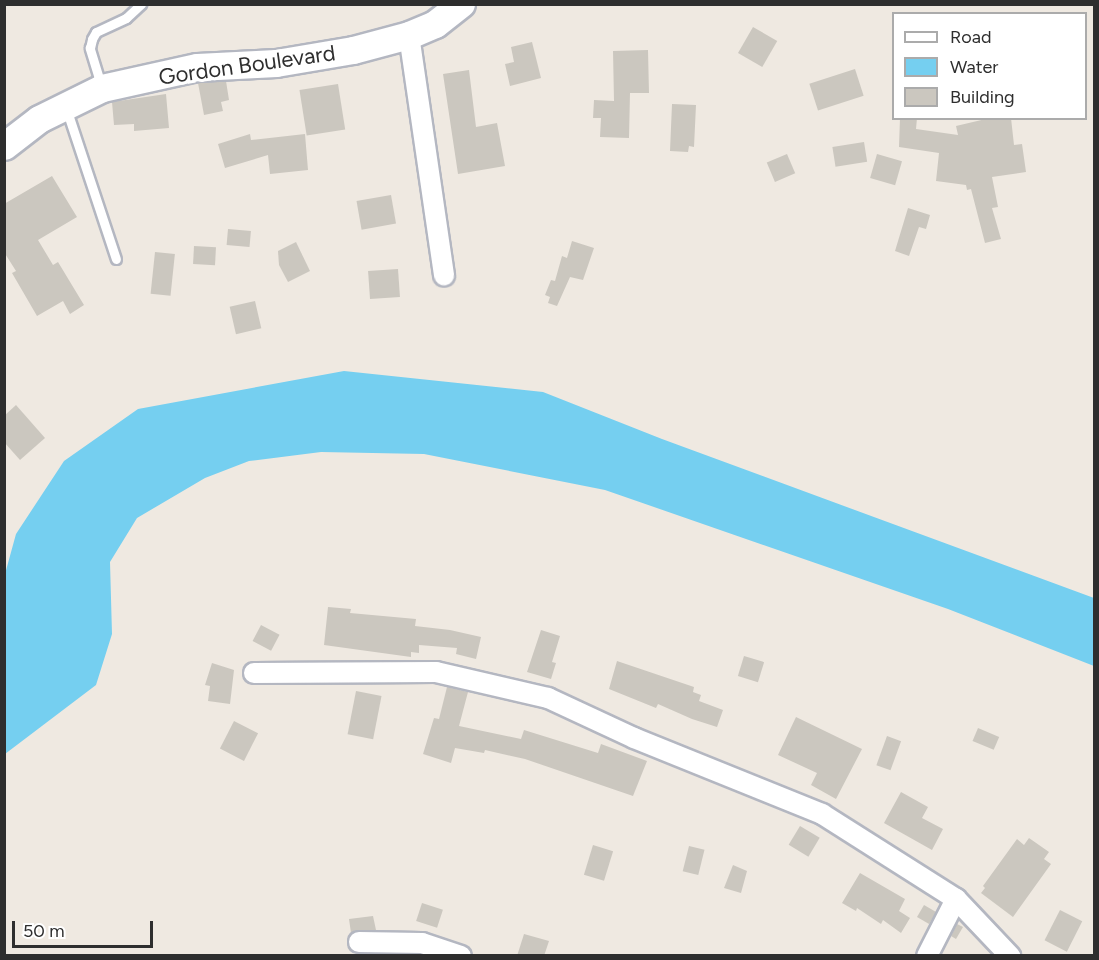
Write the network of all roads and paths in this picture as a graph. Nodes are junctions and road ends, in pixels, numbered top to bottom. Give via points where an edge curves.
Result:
1 (141, 4) edge
2 (461, 4) edge
3 (409, 35) junction
4 (102, 88) junction
5 (65, 106) junction
6 (4, 146) edge
7 (116, 259) dead end
8 (444, 275) dead end
9 (254, 673) dead end
10 (956, 899) junction
11 (359, 942) dead end
12 (461, 956) edge
13 (927, 956) edge
14 (1010, 956) edge

1 - 4 lane via 126,18 96,32 92,39 90,48
2 - 3 street, Gordon Boulevard via 435,24
3 - 4 street, Gordon Boulevard via 353,50 276,63 197,67
3 - 8 street
4 - 5 street, Gordon Boulevard
5 - 6 street, Gordon Boulevard via 39,119
5 - 7 lane
9 - 10 street via 436,672 548,698 634,738 822,814
10 - 13 street
10 - 14 street
11 - 12 street via 422,944

